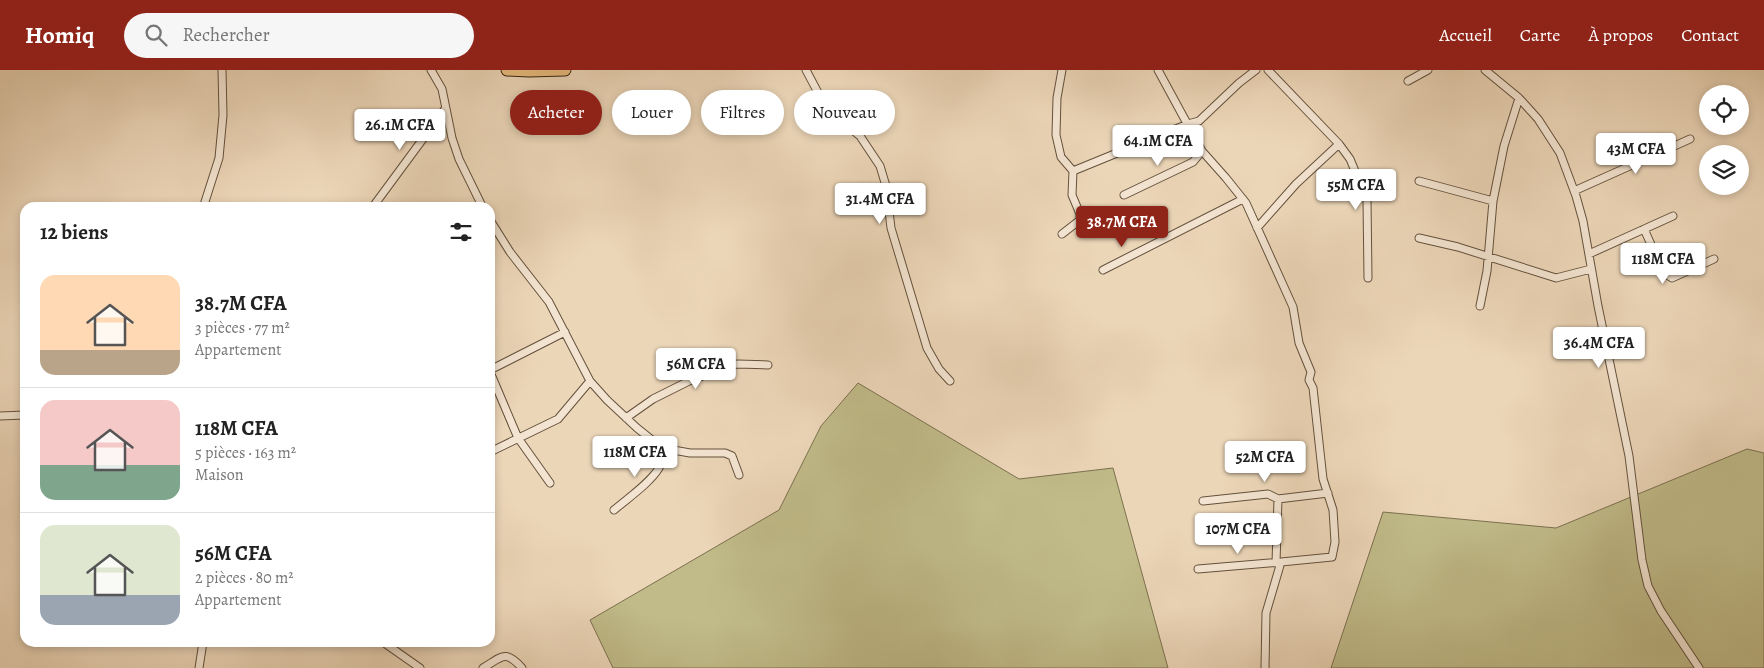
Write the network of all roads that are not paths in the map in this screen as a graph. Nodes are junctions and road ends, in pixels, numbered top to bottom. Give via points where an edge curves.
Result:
1 (222, 70) edge
2 (431, 70) edge
3 (507, 70) edge
4 (565, 70) edge
5 (806, 70) edge
6 (1062, 70) edge
7 (1158, 70) edge
8 (1255, 70) edge
9 (1268, 70) edge
10 (1428, 70) edge
11 (1485, 70) edge
12 (1408, 81) dead end
13 (1519, 98) junction
14 (445, 109) junction
15 (1188, 124) junction
16 (1690, 139) dead end
17 (1339, 144) junction
18 (1202, 151) junction
19 (1073, 171) junction
20 (1419, 182) dead end
21 (1574, 191) junction
22 (1124, 195) dead end
23 (1243, 199) junction
24 (206, 202) edge
25 (376, 202) edge
26 (480, 202) edge
27 (1493, 202) junction
28 (1673, 216) dead end
29 (495, 228) edge
30 (1257, 228) junction
31 (1644, 229) junction
32 (1062, 234) dead end
33 (1420, 238) dead end
34 (1589, 254) junction
35 (1488, 257) junction
36 (1714, 259) dead end
37 (1591, 269) junction
38 (1103, 270) dead end
39 (1368, 278) dead end
40 (1480, 306) dead end
41 (565, 332) junction
42 (768, 365) dead end
43 (495, 368) edge
44 (590, 381) junction
45 (950, 381) dead end
46 (495, 383) edge
47 (20, 415) edge
48 (0, 416) edge
49 (626, 418) junction
50 (518, 438) junction
51 (662, 448) junction
52 (495, 450) edge
53 (738, 475) dead end
54 (550, 483) dead end
55 (1328, 493) junction
56 (1278, 499) junction
57 (1203, 501) dead end
58 (614, 510) dead end
59 (1278, 562) junction
60 (1198, 569) dead end
61 (202, 647) edge
62 (389, 647) edge
63 (198, 668) edge
64 (420, 668) edge
65 (483, 668) edge
66 (522, 668) edge
67 (1265, 668) edge
68 (1699, 668) edge

1 - 24 street via 223,115 219,158
2 - 14 street via 442,88
3 - 4 highway
5 - 45 street via 823,102 860,136 880,166 891,228 927,348 938,369
6 - 19 street via 1056,135 1062,157
7 - 15 street
8 - 15 street via 1199,121
9 - 17 street
10 - 12 street
11 - 13 street
13 - 21 street via 1557,148
13 - 27 street via 1504,146
14 - 25 street
14 - 26 street via 459,159
15 - 18 street
15 - 19 street
16 - 21 street
17 - 30 street via 1296,184
17 - 39 street via 1350,159 1367,200
18 - 22 street via 1193,162
18 - 23 street
19 - 32 street via 1072,195 1080,220
20 - 27 street
21 - 34 street
23 - 30 street
23 - 38 street
27 - 35 street
28 - 31 street
29 - 41 street via 549,302
30 - 55 street via 1293,307 1299,343 1310,372
31 - 34 street
31 - 36 street via 1664,273 1672,278
33 - 35 street
34 - 37 street
35 - 37 street via 1556,278
35 - 40 street
37 - 68 street via 1629,456 1648,586
41 - 43 street
41 - 44 street
42 - 49 street via 731,365 653,399
44 - 49 street
44 - 50 street via 558,419
46 - 50 street
47 - 48 street
49 - 51 street
50 - 52 street
50 - 54 street
51 - 53 street via 690,453 725,453 732,456
51 - 58 street via 656,472
55 - 56 street
55 - 59 street via 1333,510 1335,542 1332,557
56 - 57 street via 1268,494
56 - 59 street
59 - 60 street
59 - 67 street via 1266,613
61 - 63 street
62 - 64 street
65 - 66 street via 507,656

